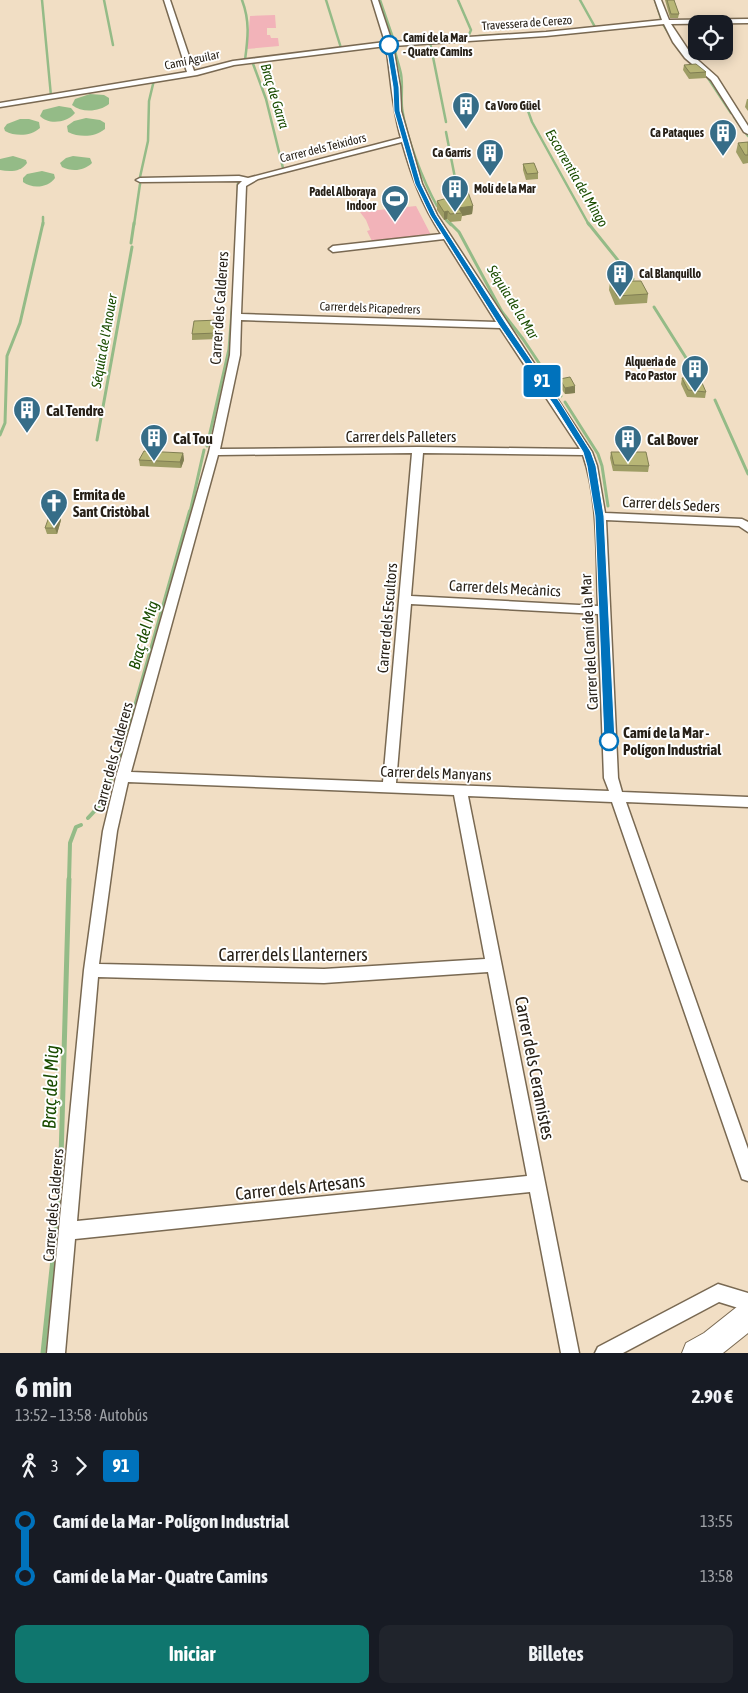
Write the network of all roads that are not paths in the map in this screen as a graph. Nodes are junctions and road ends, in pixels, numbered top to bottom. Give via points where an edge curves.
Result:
1 (167, 0) edge
2 (375, 0) edge
3 (658, 0) edge
4 (748, 21) edge
5 (666, 22) junction
6 (389, 44) junction
7 (190, 73) junction
8 (0, 105) edge
9 (748, 132) edge
10 (405, 139) junction
11 (140, 180) dead end
12 (248, 180) junction
13 (446, 236) junction
14 (333, 248) dead end
15 (237, 317) junction
16 (503, 325) junction
17 (418, 450) junction
18 (214, 452) junction
19 (587, 452) junction
20 (600, 516) junction
21 (745, 525) edge
22 (405, 600) junction
23 (604, 610) junction
24 (123, 777) junction
25 (389, 788) junction
26 (460, 791) junction
27 (617, 797) junction
28 (748, 802) edge
29 (494, 965) junction
30 (91, 970) junction
31 (748, 1173) edge
32 (537, 1183) junction
33 (67, 1231) junction
34 (748, 1302) edge
35 (748, 1316) edge
36 (748, 1334) edge
37 (705, 1348) edge
38 (56, 1353) edge
39 (570, 1353) edge
40 (604, 1353) edge

1 - 7 street
2 - 6 street, Carrer del Camí de la Mar
3 - 5 street
4 - 5 street, Travessera de Cerezo
5 - 6 street, Travessera de Cerezo
5 - 9 street via 688,56 714,79
6 - 7 street, Camí Aguilar via 233,63
6 - 10 street, Carrer del Camí de la Mar via 397,111
7 - 8 street, Camí Aguilar
10 - 12 street, Carrer dels Teixidors
10 - 13 street, Carrer del Camí de la Mar via 418,184
11 - 12 street, Carrer dels Teixidors
12 - 15 street, Carrer dels Calderers via 242,184
13 - 14 street
13 - 16 street, Carrer del Camí de la Mar
15 - 16 street, Carrer dels Picapedrers
15 - 18 street, Carrer dels Calderers via 235,355
16 - 19 street, Carrer del Camí de la Mar
17 - 18 street, Carrer dels Palleters
17 - 19 street, Carrer dels Palleters
17 - 22 street, Carrer dels Escultors
18 - 24 street, Carrer dels Calderers
19 - 20 street, Carrer del Camí de la Mar
20 - 21 street, Carrer dels Seders
20 - 23 street, Carrer del Camí de la Mar
22 - 23 street, Carrer dels Mecànics
22 - 25 street, Carrer dels Escultors
23 - 27 street, Carrer del Camí de la Mar via 611,778
24 - 25 street, Carrer dels Manyans
24 - 30 street, Carrer dels Calderers via 110,831
25 - 26 street, Carrer dels Manyans
26 - 27 street, Carrer dels Manyans
26 - 29 street, Carrer dels Ceramistes
27 - 28 street, Carrer dels Manyans
27 - 31 street, Carrer del Camí de la Mar
29 - 30 street, Carrer dels Llanterners via 324,976
29 - 32 street, Carrer dels Ceramistes
30 - 33 street, Carrer dels Calderers
32 - 33 street, Carrer dels Artesans
32 - 39 street, Carrer dels Ceramistes
33 - 38 street, Carrer dels Calderers
34 - 40 street via 718,1293
35 - 37 main road
36 - 37 main road

